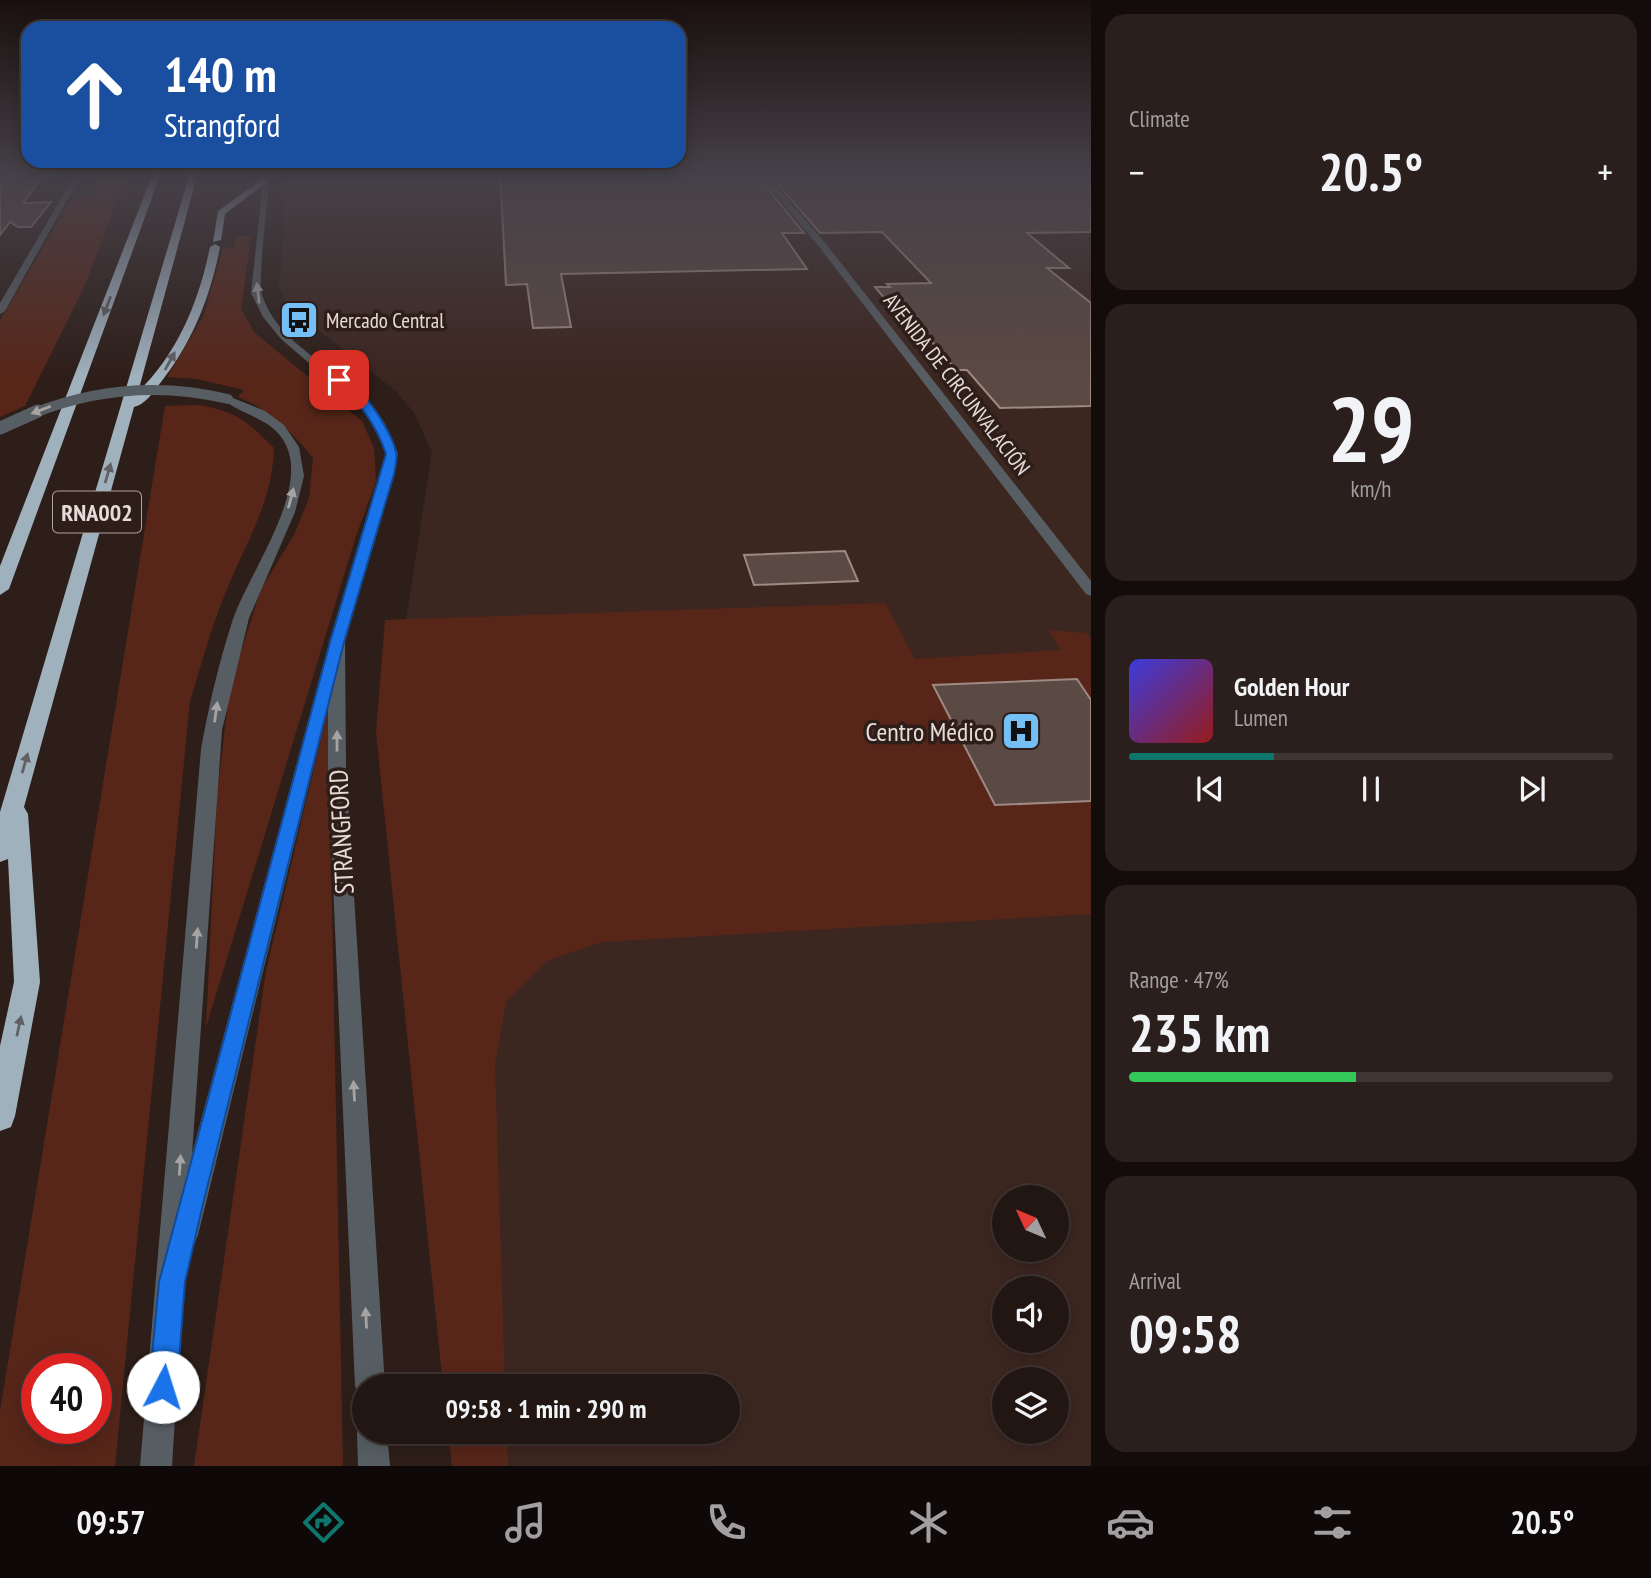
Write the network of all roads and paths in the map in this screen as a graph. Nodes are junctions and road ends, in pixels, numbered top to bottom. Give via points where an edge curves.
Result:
1 (40, 241) edge
2 (131, 241) edge
3 (174, 241) edge
4 (216, 241) edge
5 (260, 241) edge
6 (818, 241) edge
7 (0, 311) edge
8 (125, 412) junction
9 (0, 428) edge
10 (21, 534) junction
11 (0, 561) edge
12 (0, 589) edge
13 (1091, 591) edge
14 (337, 642) junction
15 (16, 797) junction
16 (0, 852) edge
17 (0, 1116) edge
18 (172, 1282) junction
19 (369, 1374) edge
20 (373, 1444) edge
21 (156, 1466) edge
22 (374, 1466) edge

1 - 7 street
2 -> 10 highway, RNA002
3 - 8 highway, RNA002
8 -> 4 highway via 158,383 195,317 210,279
14 -> 5 street, STRANGFORD via 392,454 383,427 357,394 271,324 256,293
6 - 13 street, AVENIDA DE CIRCUNVALACIÓN
15 -> 8 highway, RNA002
18 -> 9 street, bridge via 210,749 219,688 249,596 287,515 296,480 294,451 277,424 253,408 178,388 116,391 51,406
10 - 11 highway
10 - 12 highway, RNA002
14 - 18 street
19 -> 14 street, STRANGFORD via 337,769
15 - 16 highway, RNA002
17 -> 15 highway via 27,982
18 - 21 street
20 - 22 street

